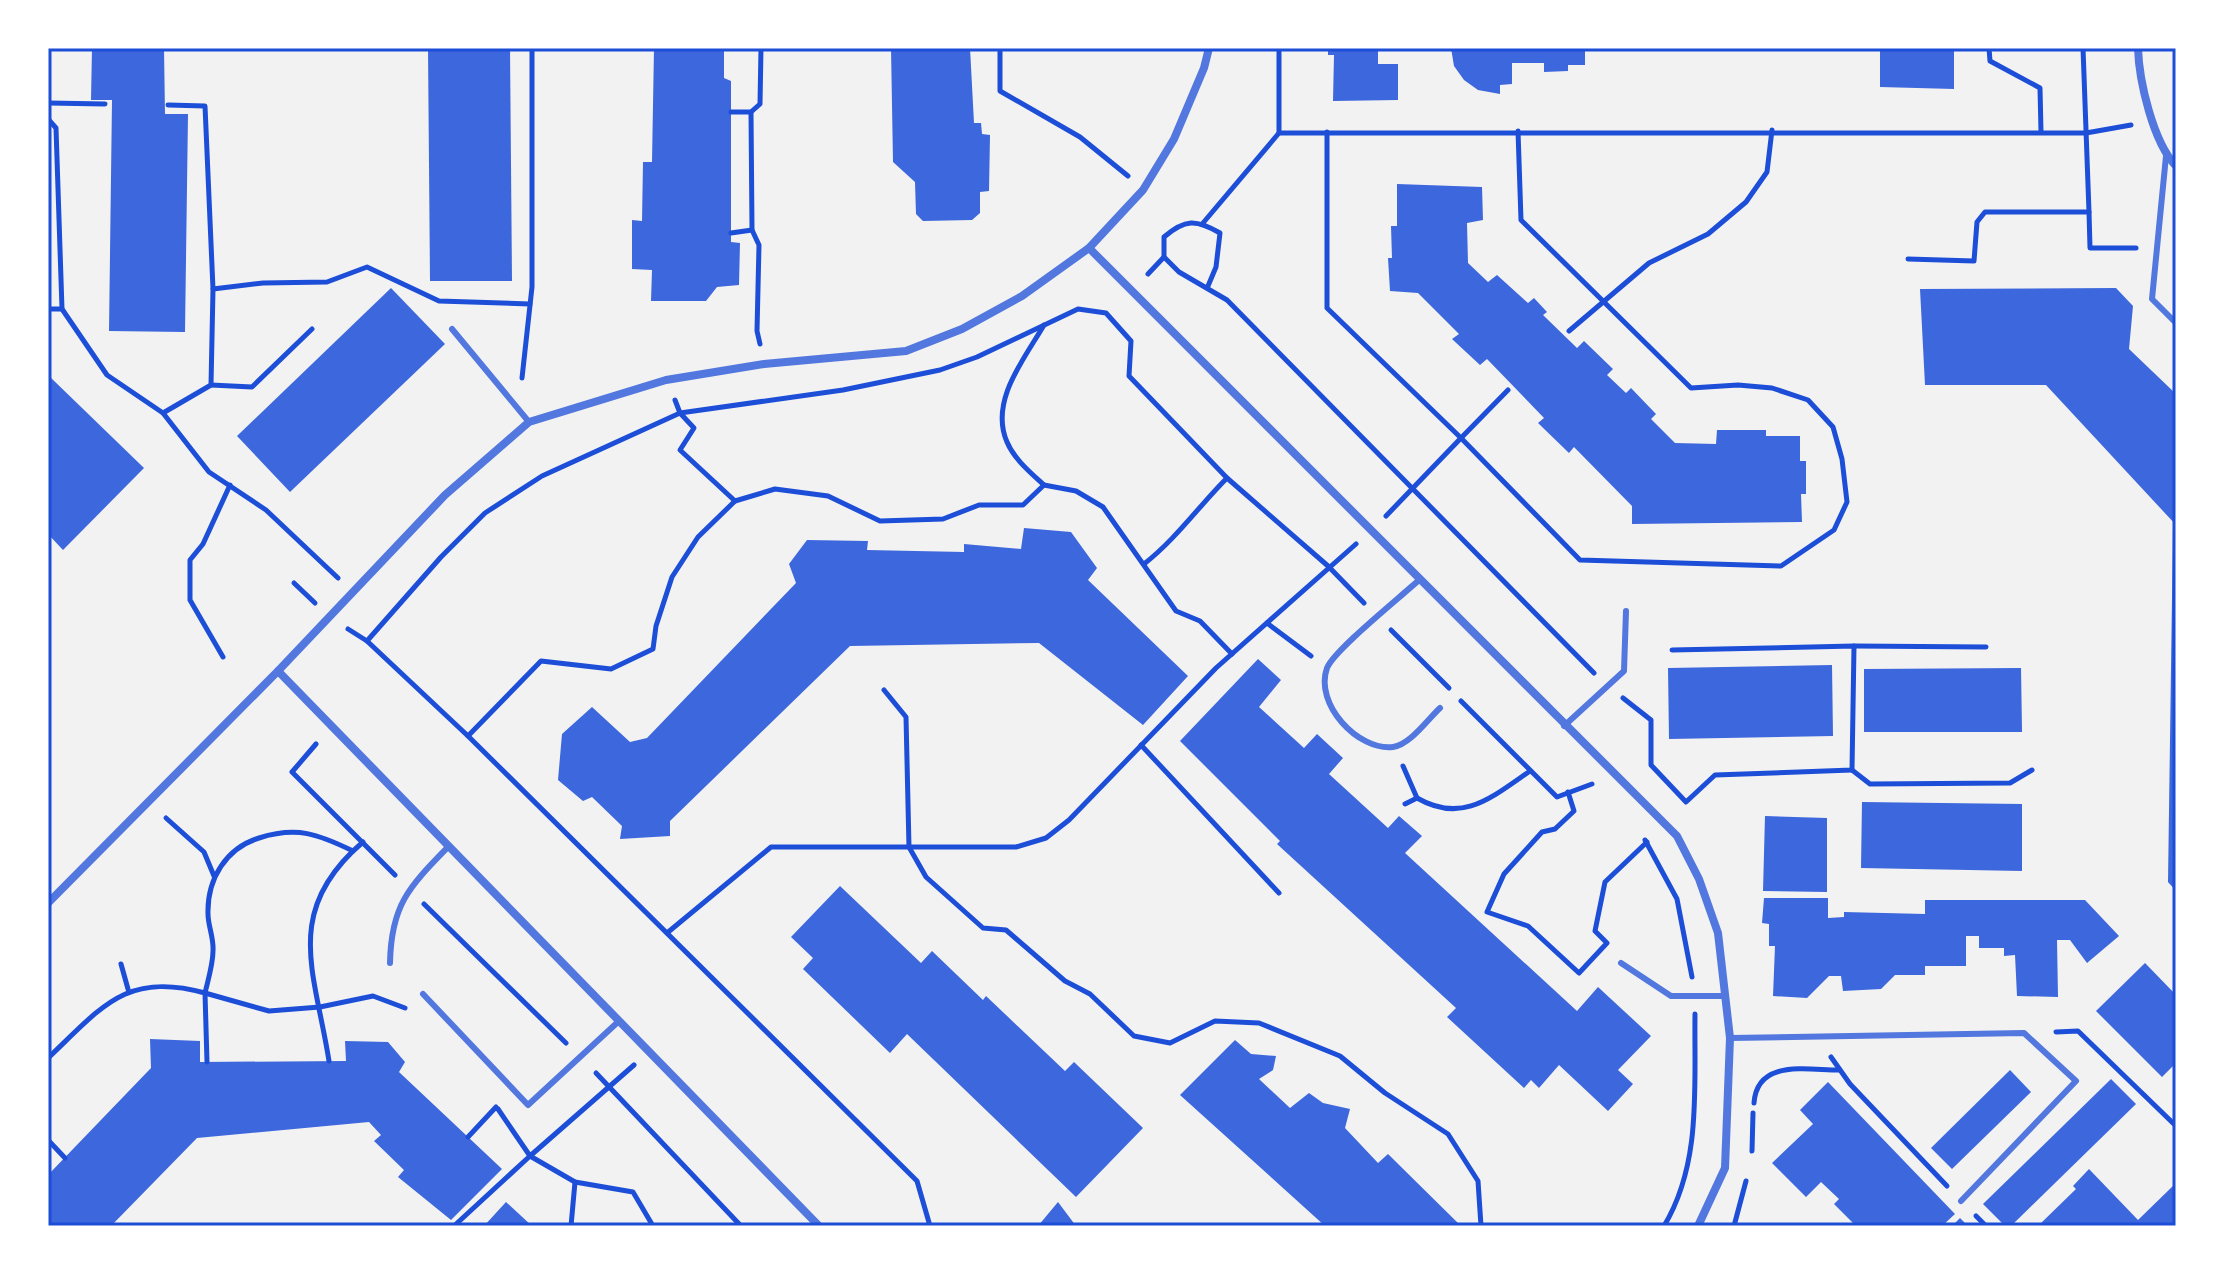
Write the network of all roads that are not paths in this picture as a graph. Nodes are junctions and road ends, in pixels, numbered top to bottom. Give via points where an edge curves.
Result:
1 (1209, 48) edge
2 (2138, 48) edge
3 (2166, 156) junction
4 (2176, 166) edge
5 (1089, 248) junction
6 (2176, 323) edge
7 (452, 329) dead end
8 (529, 422) junction
9 (1420, 579) junction
10 (1626, 611) dead end
11 (278, 671) junction
12 (1440, 708) dead end
13 (1564, 726) junction
14 (449, 846) junction
15 (48, 903) edge
16 (390, 963) dead end
17 (1621, 963) dead end
18 (423, 994) dead end
19 (1723, 996) junction
20 (619, 1021) junction
21 (1730, 1038) junction
22 (1961, 1201) road end
23 (819, 1226) edge
24 (1698, 1226) edge

1 - 5 street via 1174,139 1143,190
2 - 3 street via 2139,83
3 - 4 street
3 - 6 lane via 2152,299
5 - 8 street via 1022,296 962,329 906,351 764,364 666,380
5 - 9 street
7 - 8 lane
8 - 11 street via 445,495
9 - 12 lane via 1328,667 1326,678 1331,707 1340,721 1362,738 1394,747 1405,743
9 - 13 street
10 - 13 lane via 1624,671
11 - 14 street
11 - 15 street
13 - 19 street via 1677,836 1718,933
14 - 16 lane via 408,888 392,922
14 - 20 street
17 - 19 lane via 1671,996
18 - 20 lane via 528,1105
19 - 21 street
20 - 23 street
21 - 22 lane via 2024,1033 2076,1081
21 - 24 street via 1725,1168

